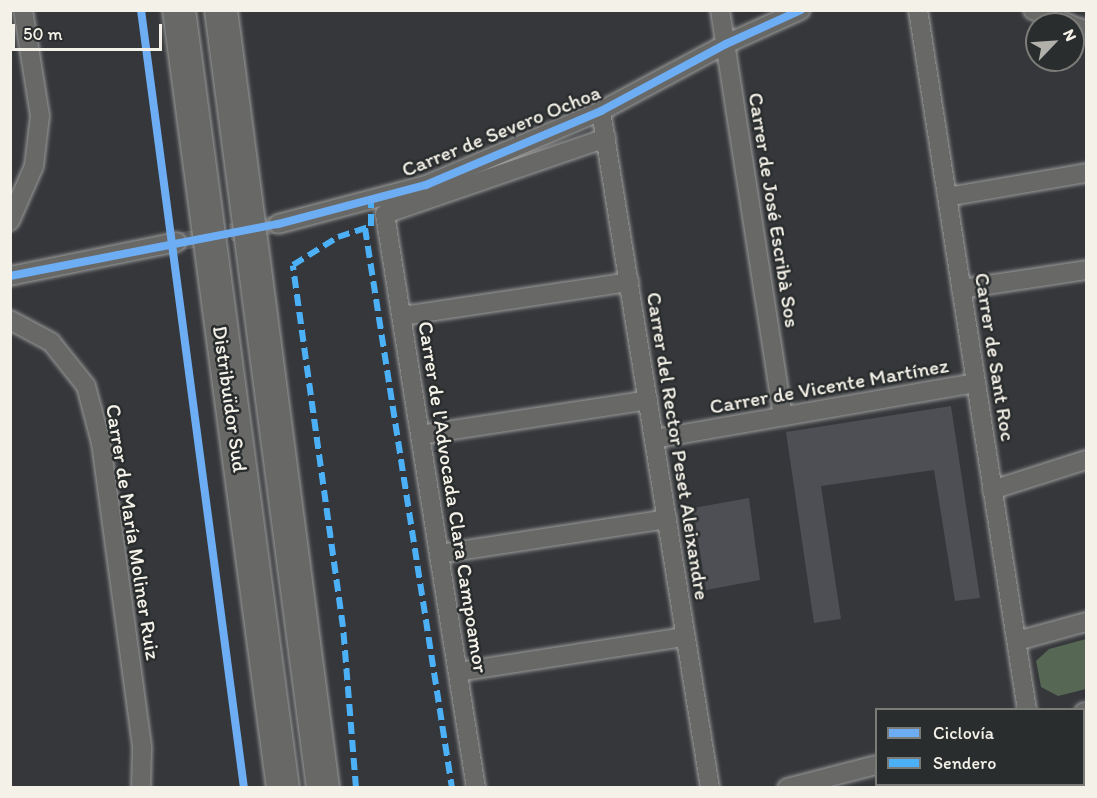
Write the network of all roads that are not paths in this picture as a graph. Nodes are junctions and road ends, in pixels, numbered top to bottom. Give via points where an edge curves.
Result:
1 (23, 10) edge
2 (179, 10) edge
3 (221, 10) edge
4 (801, 10) edge
5 (918, 10) edge
6 (722, 11) edge
7 (726, 44) junction
8 (602, 111) junction
9 (606, 138) junction
10 (1086, 173) edge
11 (947, 197) junction
12 (385, 214) joint
13 (10, 221) edge
14 (278, 224) tunnel mouth
15 (177, 242) tunnel mouth
16 (1086, 270) edge
17 (10, 276) edge
18 (629, 282) junction
19 (961, 289) junction
20 (402, 316) junction
21 (10, 320) edge
22 (976, 383) junction
23 (648, 400) junction
24 (783, 416) junction
25 (420, 435) junction
26 (654, 439) junction
27 (1086, 460) edge
28 (992, 490) junction
29 (667, 519) junction
30 (439, 554) junction
31 (1086, 622) edge
32 (685, 637) junction
33 (1017, 641) junction
34 (458, 672) junction
35 (1027, 708) edge
36 (875, 765) edge
37 (141, 788) edge
38 (283, 788) edge
39 (323, 788) edge
40 (476, 788) edge
41 (710, 788) edge
42 (787, 788) edge

1 - 13 street via 40,116 34,166
2 - 38 highway, Distribuïdor Sud
3 - 39 highway, Distribuïdor Sud
4 - 7 street, Carrer de Severo Ochoa
5 - 11 street, Carrer de Sant Roc
6 - 7 street, Carrer de José Escribà Sos
7 - 8 street, Carrer de Severo Ochoa
7 - 24 street, Carrer de José Escribà Sos
8 - 9 street, Carrer del Rector Peset Aleixandre
8 - 14 street, Carrer de Severo Ochoa via 426,185
9 - 12 street, Carrer de Severo Ochoa
9 - 18 street, Carrer del Rector Peset Aleixandre
10 - 11 street
11 - 19 street, Carrer de Sant Roc
12 - 20 street, Carrer de l'Advocada Clara Campoamor
15 - 17 street
16 - 19 street
18 - 20 street
18 - 23 street, Carrer del Rector Peset Aleixandre
19 - 22 street, Carrer de Sant Roc
20 - 25 street, Carrer de l'Advocada Clara Campoamor
21 - 37 street, Carrer de María Moliner Ruiz via 51,342 86,386 103,455 142,748
22 - 24 street, Carrer de Vicente Martínez
22 - 28 street, Carrer de Sant Roc
23 - 25 street
23 - 26 street, Carrer del Rector Peset Aleixandre
24 - 26 street, Carrer de Vicente Martínez
25 - 30 street, Carrer de l'Advocada Clara Campoamor
26 - 29 street, Carrer del Rector Peset Aleixandre
27 - 28 street
28 - 33 street, Carrer de Sant Roc
29 - 30 street
29 - 32 street, Carrer del Rector Peset Aleixandre
30 - 34 street, Carrer de l'Advocada Clara Campoamor
31 - 33 street
32 - 34 street
32 - 41 street, Carrer del Rector Peset Aleixandre
33 - 35 street, Carrer de Sant Roc
34 - 40 street, Carrer de l'Advocada Clara Campoamor
36 - 42 street

